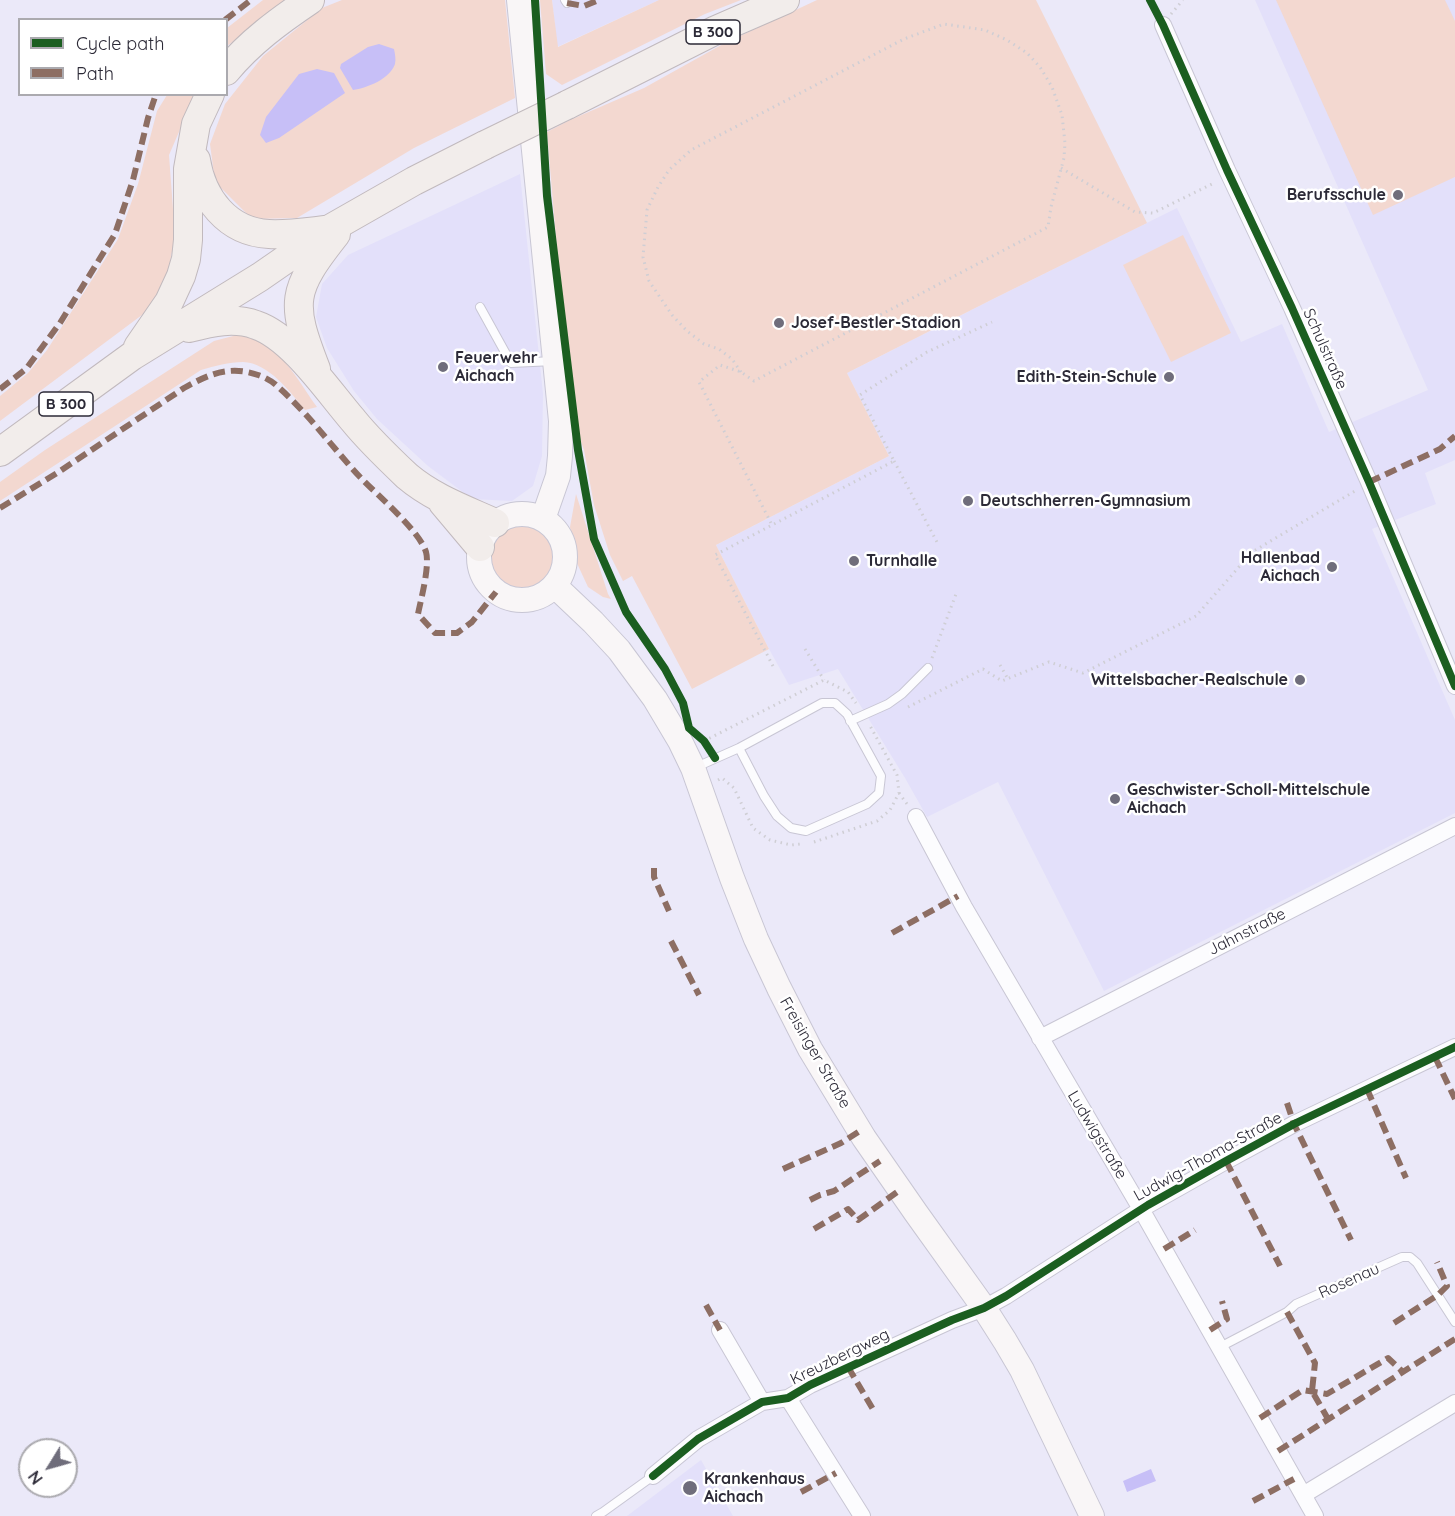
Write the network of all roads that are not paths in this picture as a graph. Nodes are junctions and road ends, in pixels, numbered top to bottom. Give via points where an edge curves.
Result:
1 (310, 0) edge
2 (519, 0) edge
3 (785, 0) edge
4 (1163, 25) dead end
5 (228, 69) edge
6 (209, 96) edge
7 (193, 141) junction
8 (339, 223) junction
9 (480, 307) dead end
10 (170, 332) junction
11 (132, 356) junction
12 (555, 361) junction
13 (319, 378) junction
14 (0, 452) edge
15 (440, 499) junction
16 (543, 519) junction
17 (495, 522) junction
18 (480, 547) junction
19 (555, 586) junction
20 (928, 668) road end
21 (1455, 686) edge
22 (850, 721) junction
23 (739, 748) junction
24 (697, 778) junction
25 (916, 816) dead end
26 (1455, 826) edge
27 (1040, 1038) junction
28 (1455, 1047) edge
29 (1141, 1209) junction
30 (984, 1308) junction
31 (1455, 1322) edge
32 (720, 1330) dead end
33 (1220, 1347) junction
34 (788, 1398) junction
35 (762, 1402) junction
36 (1455, 1403) edge
37 (653, 1476) joint
38 (1303, 1496) junction
39 (596, 1516) edge
40 (862, 1516) edge
41 (1092, 1516) edge
42 (1315, 1516) edge

1 - 5 highway via 258,37
2 - 12 main road
3 - 8 highway, B 300, bridge via 716,30 485,145
4 - 21 street, Schulstraße via 1369,482
6 - 7 highway
7 - 8 highway via 205,190 226,218 252,231 269,234
7 - 11 highway via 188,169 186,260 169,302
8 - 10 highway, B 300
8 - 13 highway via 299,292 299,319
9 - 12 lane via 511,363
10 - 11 highway, B 300
10 - 13 highway via 227,320 255,325 282,340
11 - 14 highway, B 300
12 - 16 main road via 560,456 558,476
13 - 15 highway via 381,452
15 - 17 highway
15 - 18 highway
16 - 17 main road via 519,513
16 - 19 main road via 558,532 565,548 564,571
17 - 18 main road
18 - 19 main road via 483,575 501,595 527,600 542,596
19 - 24 main road, Freisinger Straße via 619,650 655,699
20 - 22 lane via 888,704
22 - 23 lane via 835,703 822,703
22 - 23 lane via 880,776 879,793 867,804 806,831 791,828 777,816
23 - 24 lane
24 - 30 main road, Freisinger Straße via 756,939 810,1049 869,1146
25 - 27 street, Ludwigstraße
26 - 27 street, Jahnstraße
27 - 29 street, Ludwigstraße
28 - 29 street, Ludwig-Thoma-Straße via 1294,1124
29 - 30 street, Ludwig-Thoma-Straße
29 - 33 street, Ludwigstraße
30 - 34 street, Kreuzbergweg via 810,1384
30 - 41 main road, Freisinger Straße via 1022,1370
31 - 33 lane, Rosenau via 1417,1263 1402,1257 1296,1304
32 - 35 street
33 - 38 street, Ludwigstraße
34 - 35 street, Kreuzbergweg
34 - 40 street
35 - 37 street, Kreuzbergweg via 698,1439
36 - 38 street
37 - 39 lane
38 - 42 street, Ludwigstraße

